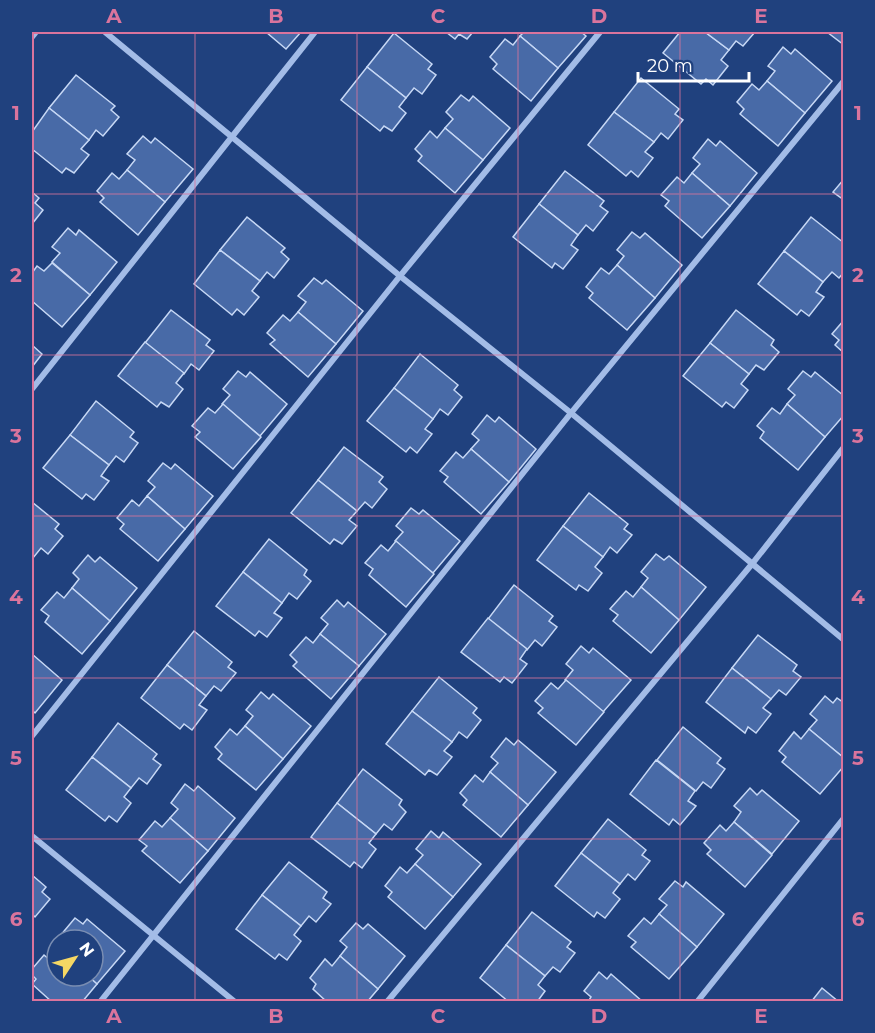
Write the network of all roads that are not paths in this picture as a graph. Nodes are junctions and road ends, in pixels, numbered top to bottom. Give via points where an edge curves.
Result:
1 (36, 32) edge
2 (105, 32) edge
3 (315, 32) edge
4 (600, 32) edge
5 (32, 37) edge
6 (843, 81) edge
7 (231, 136) junction
8 (400, 276) junction
9 (32, 389) edge
10 (571, 413) junction
11 (843, 447) edge
12 (752, 564) junction
13 (843, 640) edge
14 (32, 736) edge
15 (843, 818) edge
16 (32, 836) edge
17 (153, 935) junction
18 (100, 1002) edge
19 (235, 1002) edge
20 (387, 1002) edge
21 (697, 1002) edge

1 - 5 street
2 - 7 street
3 - 7 street
4 - 8 street
6 - 10 street
7 - 8 street
7 - 9 street
8 - 10 street
8 - 14 street
10 - 12 street
10 - 17 street
11 - 12 street
12 - 13 street
12 - 20 street
15 - 21 street
16 - 17 street
17 - 18 street
17 - 19 street

